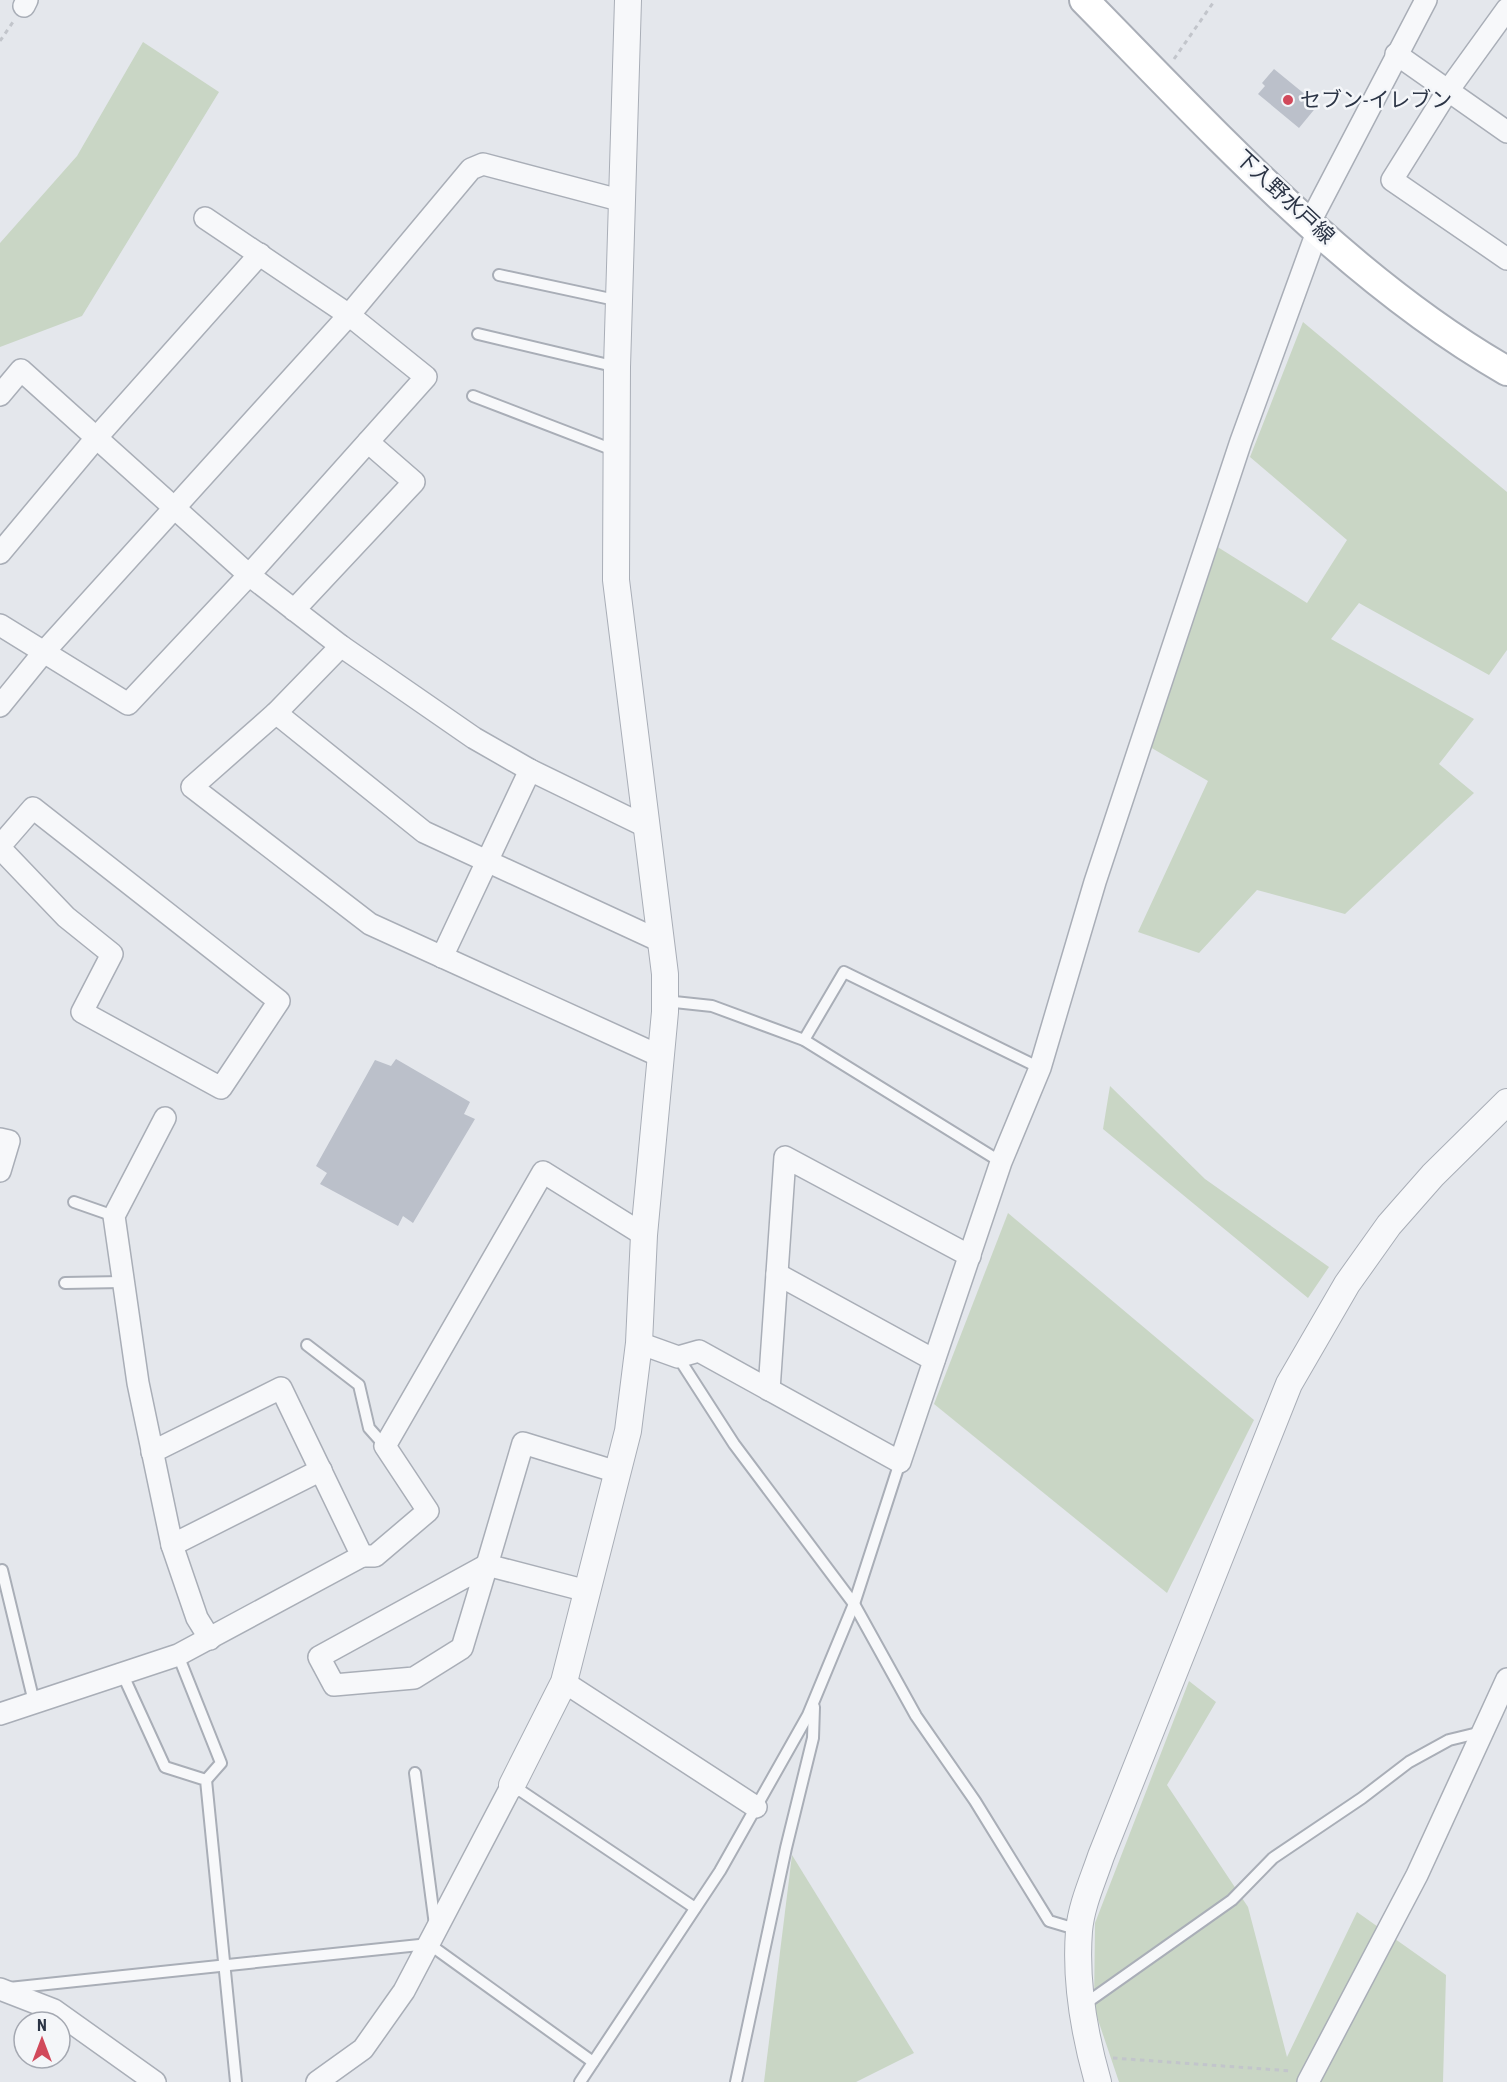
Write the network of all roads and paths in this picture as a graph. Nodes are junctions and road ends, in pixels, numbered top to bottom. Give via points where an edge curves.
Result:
1 (628, 0) edge
2 (1084, 0) edge
3 (1215, 0) edge
4 (1426, 0) edge
5 (1507, 9) edge
6 (1396, 54) junction
7 (1160, 78) junction
8 (1447, 92) junction
9 (1507, 132) edge
10 (623, 201) junction
11 (205, 218) dead end
12 (1314, 225) junction
13 (260, 254) junction
14 (1507, 259) edge
15 (498, 275) dead end
16 (620, 301) junction
17 (349, 315) junction
18 (478, 334) dead end
19 (617, 367) junction
20 (1507, 371) edge
21 (0, 395) edge
22 (473, 396) dead end
23 (97, 437) junction
24 (368, 442) junction
25 (616, 451) junction
26 (174, 506) junction
27 (0, 553) edge
28 (249, 575) junction
29 (294, 610) junction
30 (0, 625) edge
31 (341, 646) junction
32 (43, 653) junction
33 (0, 706) edge
34 (276, 713) junction
35 (530, 770) junction
36 (645, 826) junction
37 (0, 847) edge
38 (486, 860) junction
39 (660, 940) junction
40 (442, 957) junction
41 (665, 1001) junction
42 (804, 1040) junction
43 (662, 1057) junction
44 (1040, 1068) junction
45 (1507, 1102) edge
46 (165, 1118) dead end
47 (0, 1138) edge
48 (1000, 1162) junction
49 (0, 1171) edge
50 (74, 1202) dead end
51 (114, 1216) junction
52 (644, 1235) junction
53 (970, 1256) junction
54 (777, 1274) junction
55 (122, 1282) junction
56 (65, 1284) dead end
57 (639, 1343) junction
58 (307, 1345) dead end
59 (678, 1358) junction
60 (934, 1360) junction
61 (770, 1390) junction
62 (385, 1446) junction
63 (152, 1452) junction
64 (900, 1462) junction
65 (321, 1470) junction
66 (617, 1472) junction
67 (172, 1545) junction
68 (362, 1557) junction
69 (487, 1565) junction
70 (2, 1570) dead end
71 (587, 1591) junction
72 (854, 1604) junction
73 (210, 1640) junction
74 (178, 1655) junction
75 (122, 1673) junction
76 (1507, 1679) edge
77 (564, 1682) junction
78 (814, 1701) junction
79 (34, 1702) junction
80 (0, 1714) edge
81 (1485, 1731) junction
82 (415, 1773) dead end
83 (206, 1780) junction
84 (512, 1785) junction
85 (756, 1807) junction
86 (695, 1908) junction
87 (1079, 1930) junction
88 (433, 1938) junction
89 (224, 1965) junction
90 (0, 1989) edge
91 (1081, 2007) junction
92 (1091, 2056) junction
93 (593, 2062) junction
94 (1311, 2077) edge
95 (155, 2082) edge
96 (236, 2082) edge
97 (317, 2082) edge
98 (580, 2082) edge
99 (736, 2082) edge
100 (1098, 2082) edge

1 - 10 street
2 - 7 main road, 下入野水戸線
3 - 7 path
4 - 6 street
5 - 8 street
6 - 8 street
6 - 12 street
7 - 12 main road, 下入野水戸線
8 - 9 street
8 - 14 street via 1392,180
10 - 16 street
10 - 17 street via 483,164 471,169
11 - 13 street
12 - 20 main road, 下入野水戸線 via 1397,298
12 - 44 street via 1095,882
13 - 17 street
13 - 23 street
15 - 16 lane
16 - 19 street
17 - 24 street via 426,377
17 - 26 street
18 - 19 lane
19 - 25 street
21 - 23 street via 21,370
22 - 25 lane
23 - 26 street
23 - 27 street
24 - 28 street
24 - 29 street via 414,482
25 - 36 street via 616,580
26 - 28 street
26 - 32 street
28 - 29 street
28 - 32 street via 128,704
29 - 31 street
30 - 32 street
31 - 34 street
31 - 35 street via 474,738
32 - 33 street
34 - 38 street via 424,832
34 - 40 street via 192,787 370,924
35 - 36 street
35 - 38 street
36 - 39 street
37 - 37 street via 66,917 112,954 82,1012 221,1088 279,1001 33,808
38 - 39 street
38 - 40 street
39 - 41 street
40 - 43 street
41 - 42 lane via 712,1006
41 - 43 street
42 - 44 lane via 844,972
42 - 48 lane
43 - 52 street
44 - 48 street
45 - 87 street via 1432,1174 1389,1225 1347,1284 1289,1384 1101,1856
46 - 51 street
47 - 49 street via 9,1141
48 - 53 street
50 - 51 lane
51 - 55 street
52 - 57 street
52 - 62 street via 543,1172
53 - 54 street via 785,1157
53 - 60 street
54 - 60 street
54 - 61 street
55 - 56 lane
55 - 63 street
57 - 59 street
57 - 66 street via 628,1431
58 - 62 lane via 359,1385 369,1428
59 - 61 street via 699,1351
59 - 72 lane via 734,1444
60 - 64 street
61 - 64 street
62 - 68 street via 428,1511 375,1556
63 - 65 street via 281,1388
63 - 67 street
64 - 72 lane
65 - 67 street
65 - 68 street
66 - 69 street via 523,1443
66 - 71 street
67 - 73 street via 197,1618
68 - 73 street
69 - 69 street via 320,1657 334,1685 414,1678 462,1648
69 - 71 street
70 - 79 lane
71 - 77 street
72 - 78 lane
72 - 87 lane via 916,1716 975,1801 1049,1921
73 - 74 street
74 - 75 street
74 - 83 lane via 221,1763
75 - 79 street
75 - 83 lane via 165,1767
76 - 81 street
77 - 84 street
77 - 85 street
78 - 85 lane
78 - 99 lane via 813,1738
79 - 80 street
81 - 91 lane via 1449,1740 1409,1762 1273,1858 1232,1900
81 - 94 street via 1417,1875
82 - 88 lane
83 - 89 lane
84 - 86 lane
84 - 88 street
85 - 86 lane
86 - 93 lane
87 - 91 street
88 - 89 lane
88 - 93 lane
88 - 97 street via 404,1991 363,2049
89 - 90 lane
89 - 96 lane
90 - 95 street via 54,2010
91 - 92 street
92 - 94 path
92 - 100 street
93 - 98 lane

